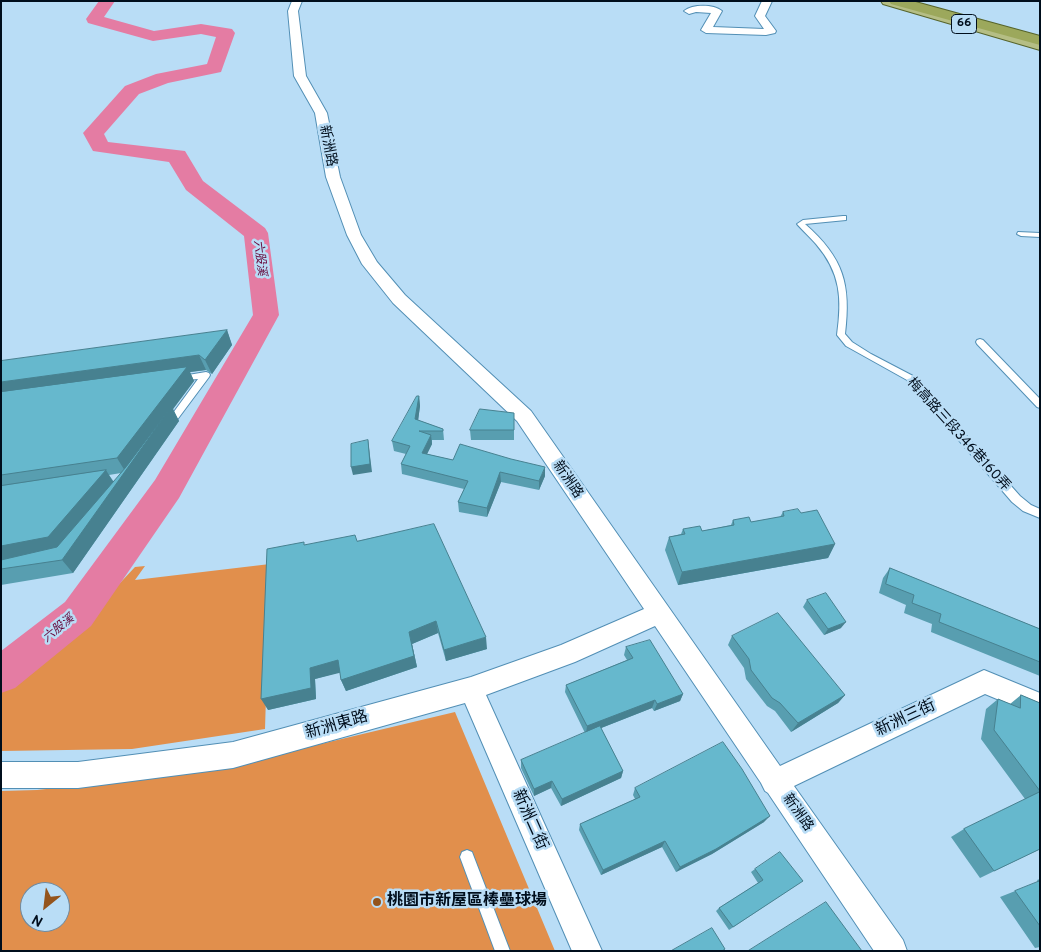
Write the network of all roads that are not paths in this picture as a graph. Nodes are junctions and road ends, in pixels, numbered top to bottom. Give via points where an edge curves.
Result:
1 (296, 1) edge
2 (767, 1) edge
3 (888, 1) edge
4 (896, 1) edge
5 (915, 1) edge
6 (940, 1) edge
7 (689, 11) dead end
8 (1040, 28) edge
9 (1040, 36) edge
10 (1040, 41) edge
11 (1040, 46) edge
12 (843, 218) dead end
13 (1021, 234) dead end
14 (1040, 235) edge
15 (980, 342) dead end
16 (167, 380) edge
17 (1040, 406) edge
18 (159, 438) edge
19 (1040, 514) edge
20 (659, 613) junction
21 (471, 689) junction
22 (1040, 705) edge
23 (1, 775) edge
24 (774, 782) junction
25 (466, 857) dead end
26 (502, 951) edge
27 (587, 951) edge
28 (892, 951) edge

1 - 20 street, 新洲路 via 294,16 300,76 321,113 333,177 360,249 399,299 524,416
2 - 7 street via 760,16 771,31 766,32 706,30 717,11
3 - 11 main road, 66
4 - 10 highway, 66
5 - 9 highway, 66
6 - 8 main road, 66
12 - 19 lane, 梅高路三段346巷160弄 via 801,224 816,237 842,285 844,311 841,335 848,344 910,378 1016,499
13 - 14 lane
15 - 17 lane
16 - 18 lane via 206,375
20 - 21 street, 新洲東路 via 566,654
20 - 24 street, 新洲路
21 - 23 street, 新洲東路 via 233,755 78,775
21 - 27 street, 新洲二街
22 - 24 street, 新洲三街 via 984,682
24 - 28 street, 新洲路
25 - 26 lane

